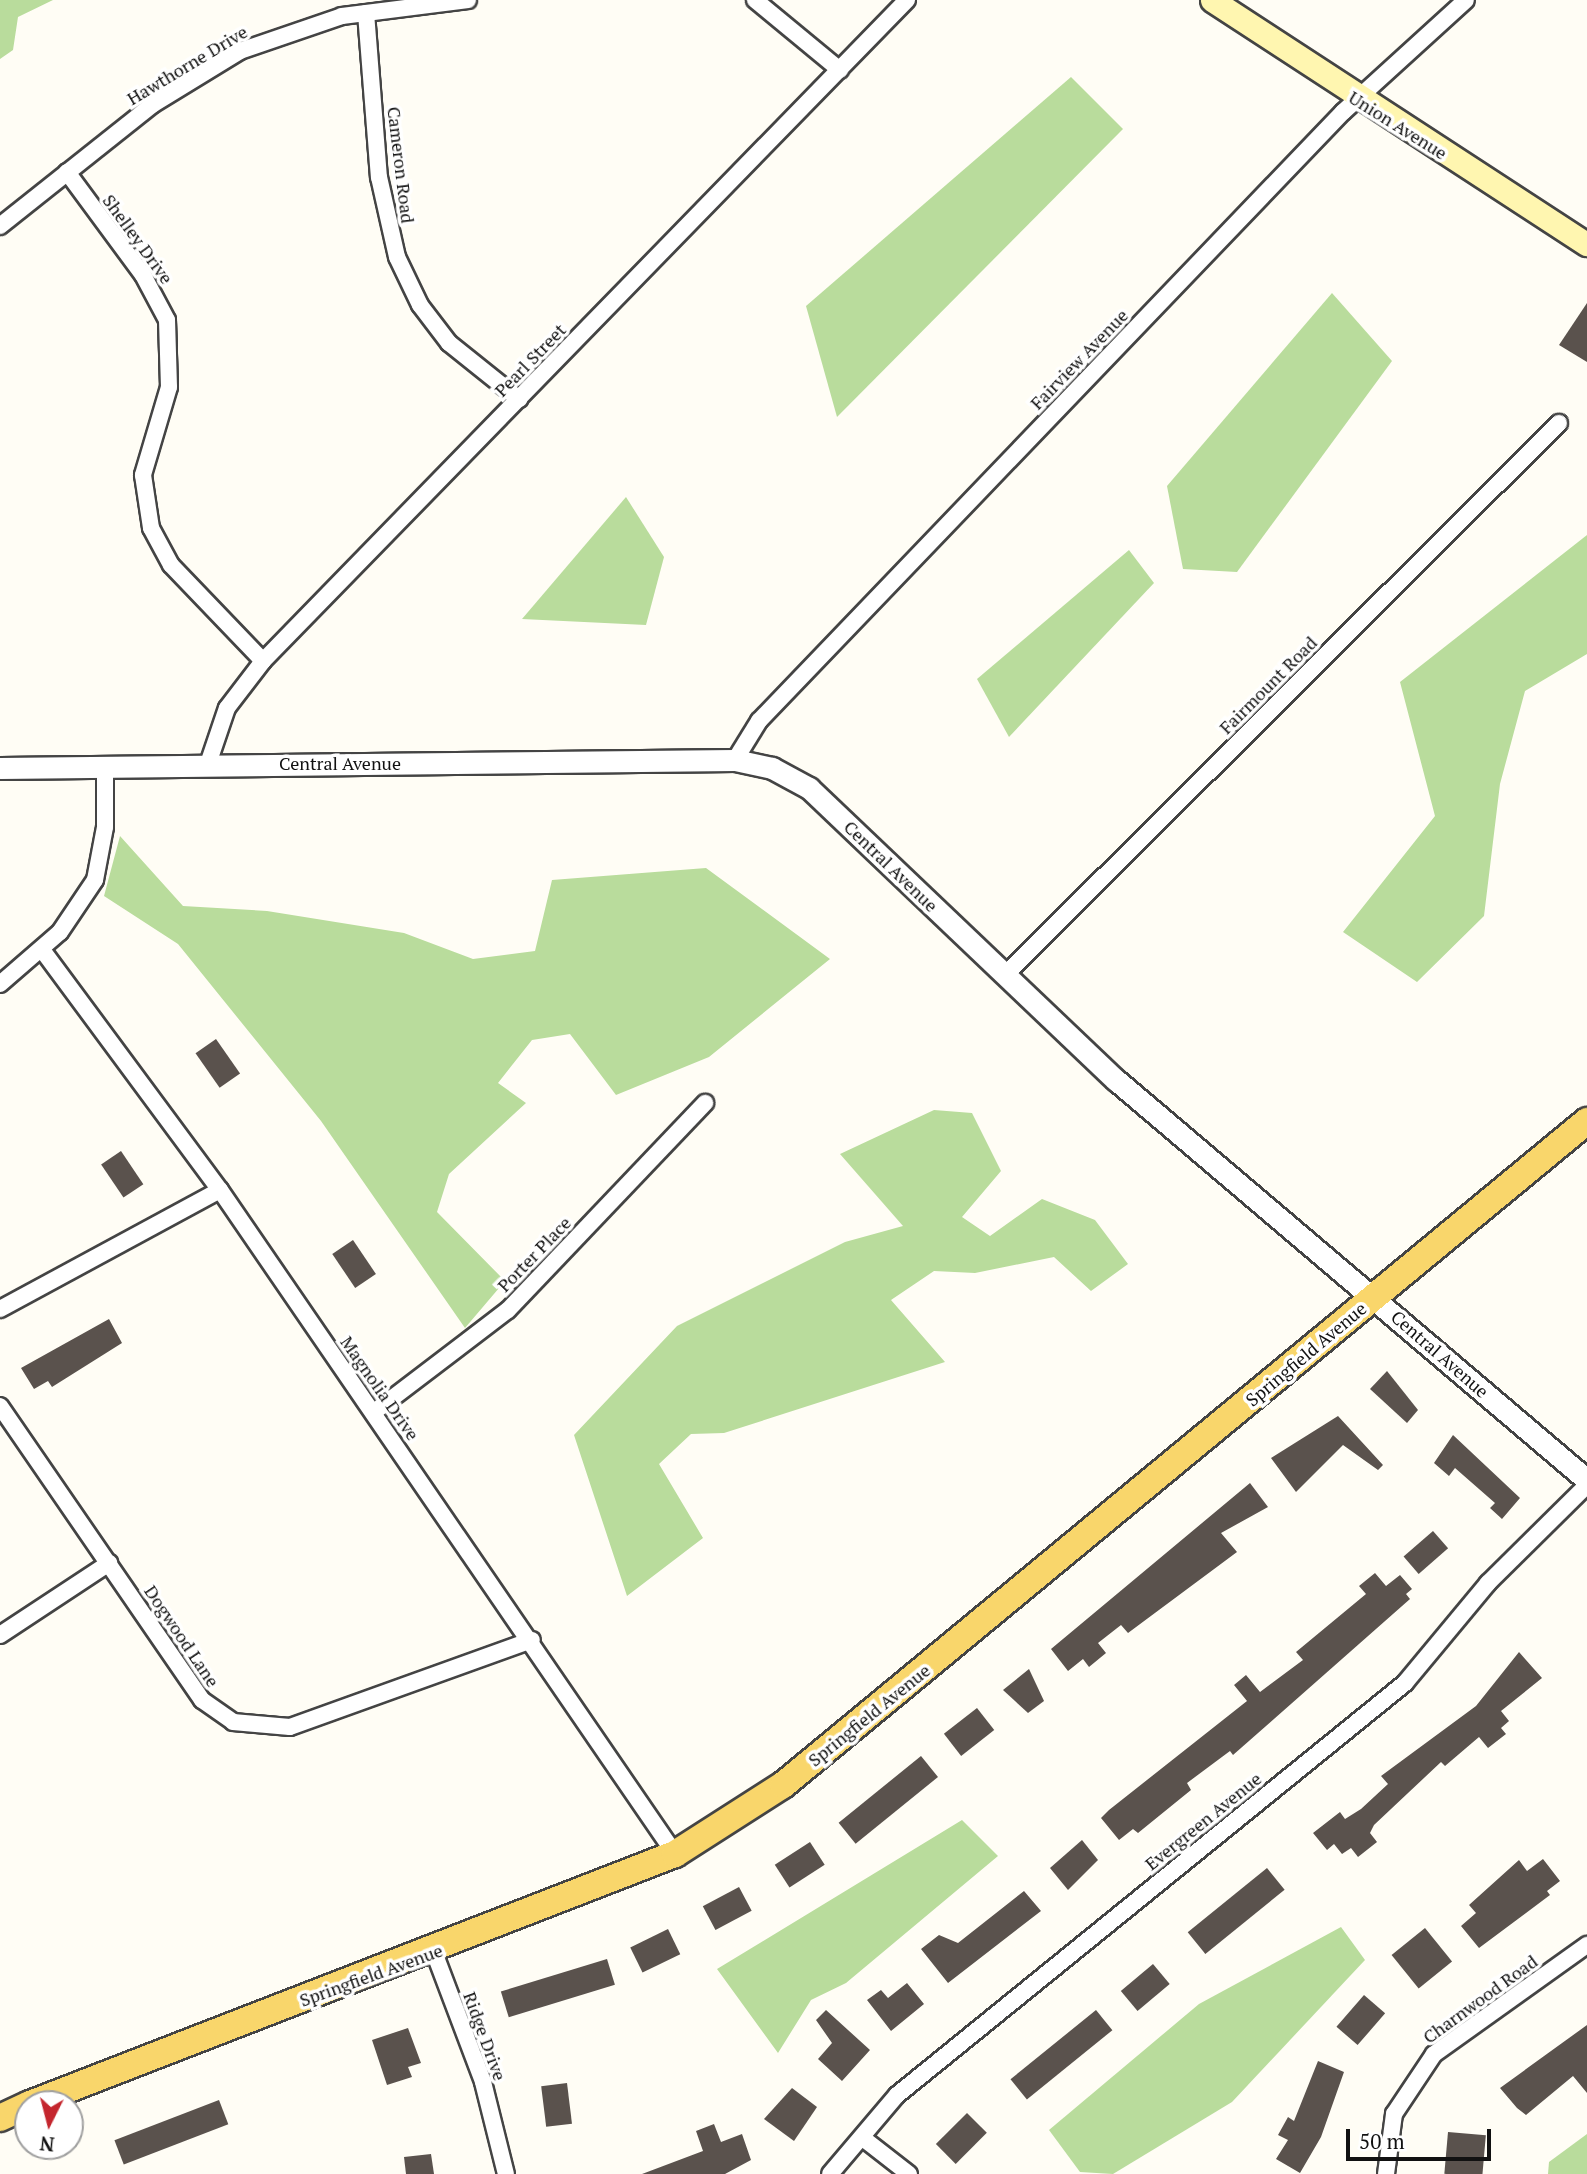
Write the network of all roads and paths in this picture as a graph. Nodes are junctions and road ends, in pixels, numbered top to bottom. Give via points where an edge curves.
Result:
1 (463, 0) edge
2 (468, 0) edge
3 (755, 0) edge
4 (907, 0) edge
5 (1212, 0) edge
6 (1466, 0) edge
7 (366, 13) junction
8 (840, 71) junction
9 (1356, 99) junction
10 (67, 172) junction
11 (0, 226) edge
12 (1587, 244) edge
13 (519, 399) junction
14 (1559, 423) dead end
15 (263, 661) junction
16 (736, 760) junction
17 (208, 764) junction
18 (105, 766) junction
19 (0, 768) edge
20 (43, 951) junction
21 (1005, 975) junction
22 (0, 984) edge
23 (705, 1103) dead end
24 (1587, 1121) edge
25 (220, 1191) junction
26 (1374, 1297) junction
27 (0, 1309) edge
28 (0, 1406) edge
29 (374, 1412) junction
30 (1587, 1480) edge
31 (1587, 1485) edge
32 (109, 1563) junction
33 (0, 1635) edge
34 (532, 1640) junction
35 (675, 1854) junction
36 (1587, 1945) edge
37 (434, 1952) junction
38 (66, 2090) edge
39 (864, 2138) junction
40 (506, 2174) edge
41 (830, 2174) edge
42 (909, 2174) edge
43 (1386, 2174) edge

1 - 2 street, Hawthorne Drive
1 - 7 street, Hawthorne Drive
3 - 8 street
4 - 8 street, Pearl Street
5 - 9 main road, Union Avenue
6 - 9 street, Fairview Avenue
7 - 10 street, Hawthorne Drive via 313,24 240,51 152,105
7 - 13 street, Cameron Road via 379,177 397,257 420,305 449,343
8 - 13 street, Pearl Street
9 - 12 main road, Union Avenue
9 - 16 street, Fairview Avenue via 759,721
10 - 11 street, Hawthorne Drive
10 - 15 street, Shelley Drive via 143,275 167,320 169,387 143,475 151,528 171,565
13 - 15 street, Pearl Street
14 - 21 street, Fairmount Road
15 - 17 street, Pearl Street via 227,708
16 - 17 street, Central Avenue
16 - 21 street, Central Avenue via 772,768 809,788
17 - 18 street, Central Avenue
18 - 19 street, Central Avenue
18 - 20 street via 105,827 95,880
20 - 22 street
20 - 25 street, Magnolia Drive
21 - 26 street, Central Avenue via 1116,1080
23 - 29 street, Porter Place via 508,1310
24 - 26 main road, Springfield Avenue
25 - 27 street
25 - 29 street, Magnolia Drive
26 - 30 street, Central Avenue
26 - 35 main road, Springfield Avenue via 783,1785
28 - 32 street, Dogwood Lane
29 - 34 street, Magnolia Drive
31 - 39 street, Evergreen Avenue via 1488,1584 1405,1683 897,2095
32 - 33 street
32 - 34 street, Dogwood Lane via 202,1700 252,1728 290,1727
34 - 35 street, Magnolia Drive
35 - 37 main road, Springfield Avenue
36 - 43 street, Charnwood Road via 1434,2054 1394,2114
37 - 38 main road, Springfield Avenue
37 - 40 street, Ridge Drive via 483,2082
39 - 41 street, Evergreen Avenue
39 - 42 street

